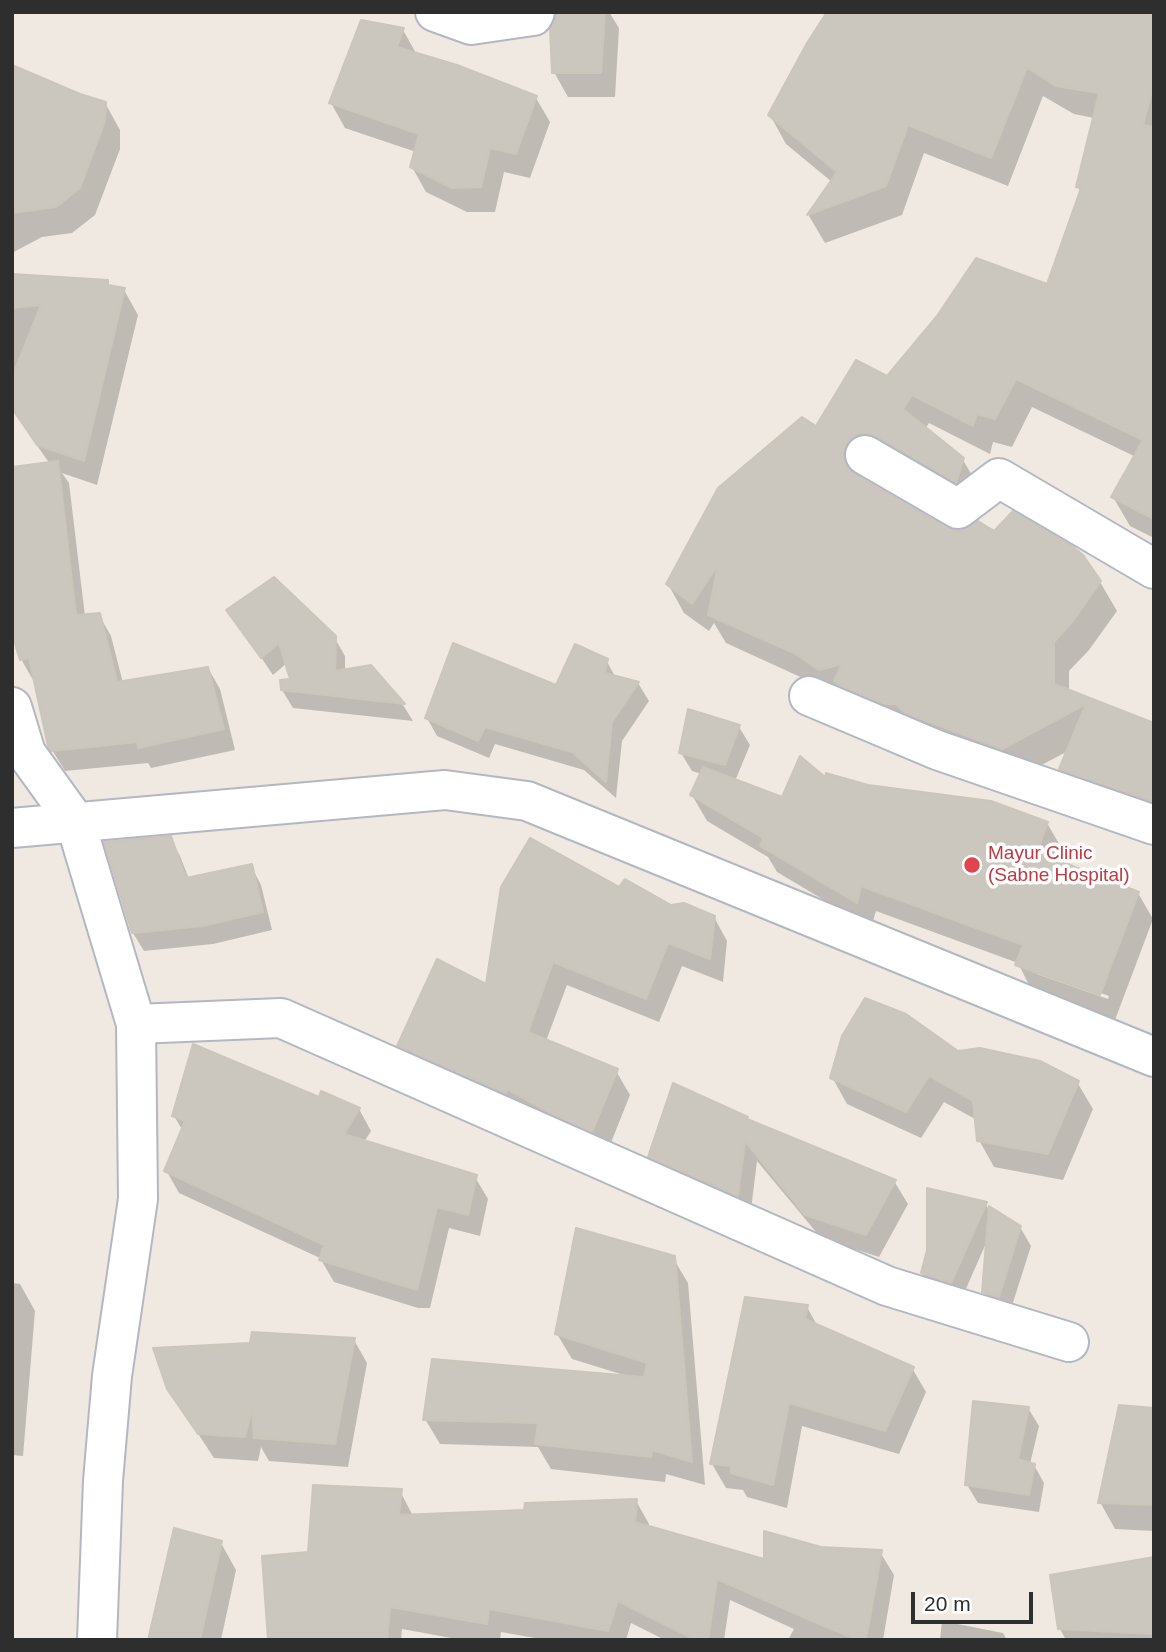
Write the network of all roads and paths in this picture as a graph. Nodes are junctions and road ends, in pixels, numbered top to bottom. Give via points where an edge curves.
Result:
1 (435, 12) edge
2 (535, 12) edge
3 (865, 456) dead end
4 (1154, 569) edge
5 (809, 696) dead end
6 (12, 707) edge
7 (75, 821) junction
8 (1154, 825) edge
9 (12, 828) edge
10 (136, 1024) junction
11 (1154, 1057) edge
12 (1069, 1342) dead end
13 (97, 1640) edge

1 - 2 street via 471,25 533,16
3 - 4 street via 958,509 999,478
5 - 8 street via 937,750
6 - 7 street via 26,753
7 - 9 street
7 - 10 street
7 - 11 street via 445,790 527,801
10 - 12 street via 281,1018 887,1286
10 - 13 street via 138,1199 111,1389

